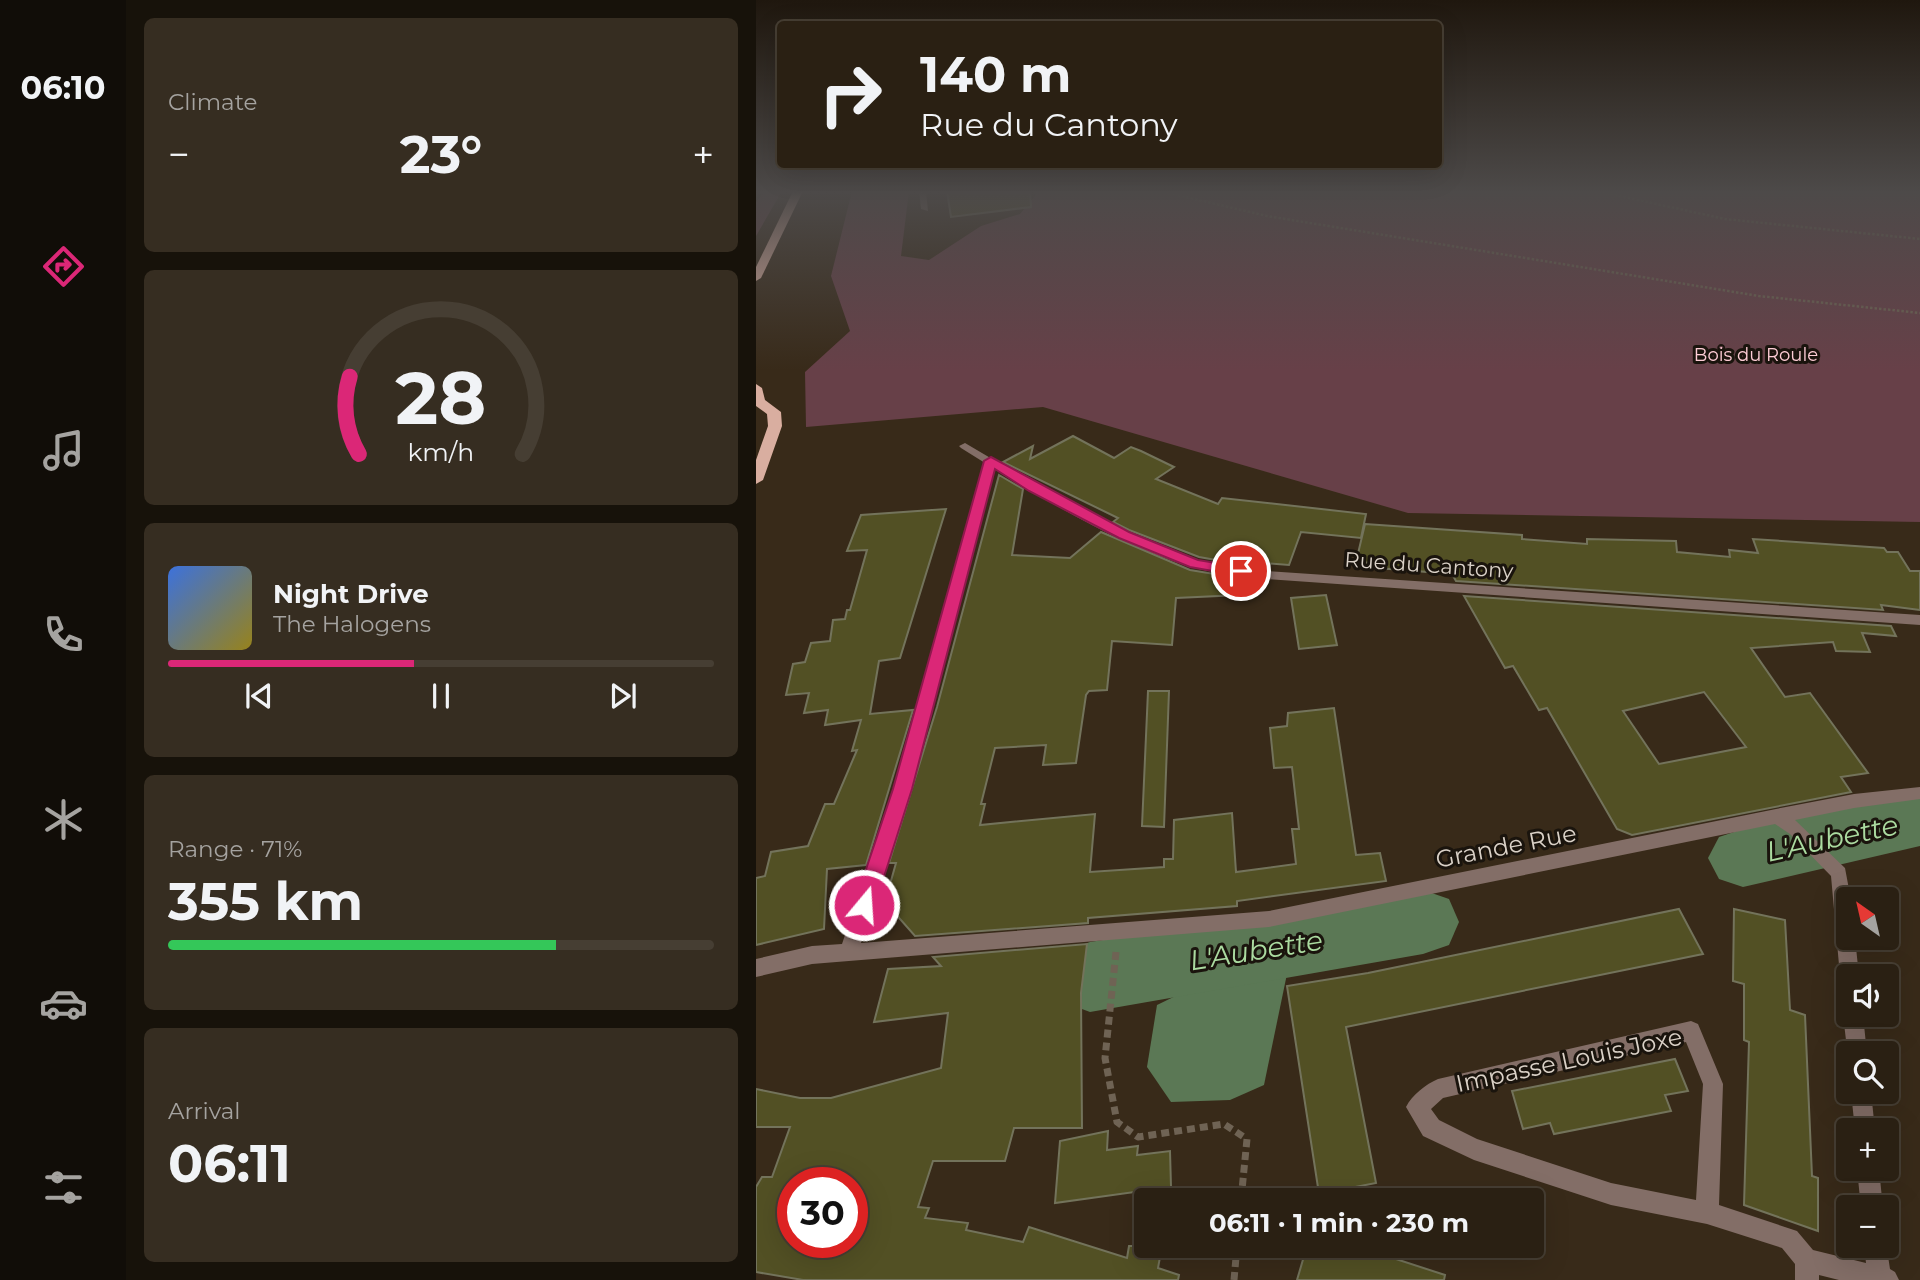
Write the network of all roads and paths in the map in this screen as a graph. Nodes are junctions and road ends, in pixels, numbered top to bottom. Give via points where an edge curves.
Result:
1 (769, 251) edge
2 (1481, 251) edge
3 (756, 278) edge
4 (1920, 313) edge
5 (757, 399) edge
6 (965, 446) dead end
7 (991, 461) junction
8 (756, 480) edge
9 (1920, 620) edge
10 (1920, 793) edge
11 (1776, 816) junction
12 (1109, 931) junction
13 (849, 952) junction
14 (1849, 964) edge
15 (756, 968) edge
16 (1242, 1188) edge
17 (1707, 1213) junction
18 (1236, 1258) edge
19 (1878, 1258) edge
20 (1807, 1270) edge
21 (1882, 1279) edge
22 (1234, 1280) edge

1 - 3 main road
2 - 4 path via 1759,296
5 - 8 main road via 774,412 775,426
6 - 7 street, Rue du Cantony
7 - 9 street, Rue du Cantony via 1124,535 1195,564 1265,575
7 - 13 street via 902,789
10 - 11 street, Grande Rue
11 - 12 street, Grande Rue via 1269,919
11 - 14 street via 1796,829 1839,873
12 - 13 street, Grande Rue
12 - 16 path via 1105,1058 1117,1122 1138,1137 1224,1124 1247,1139
13 - 15 street, Grande Rue
17 - 17 street, Impasse Louis Joxe via 1713,1084 1691,1031 1438,1089 1417,1107 1431,1128 1474,1149 1611,1194
17 - 20 street, Impasse Louis Joxe via 1789,1240
18 - 22 path
19 - 21 street
20 - 21 street, Impasse Louis Joxe

